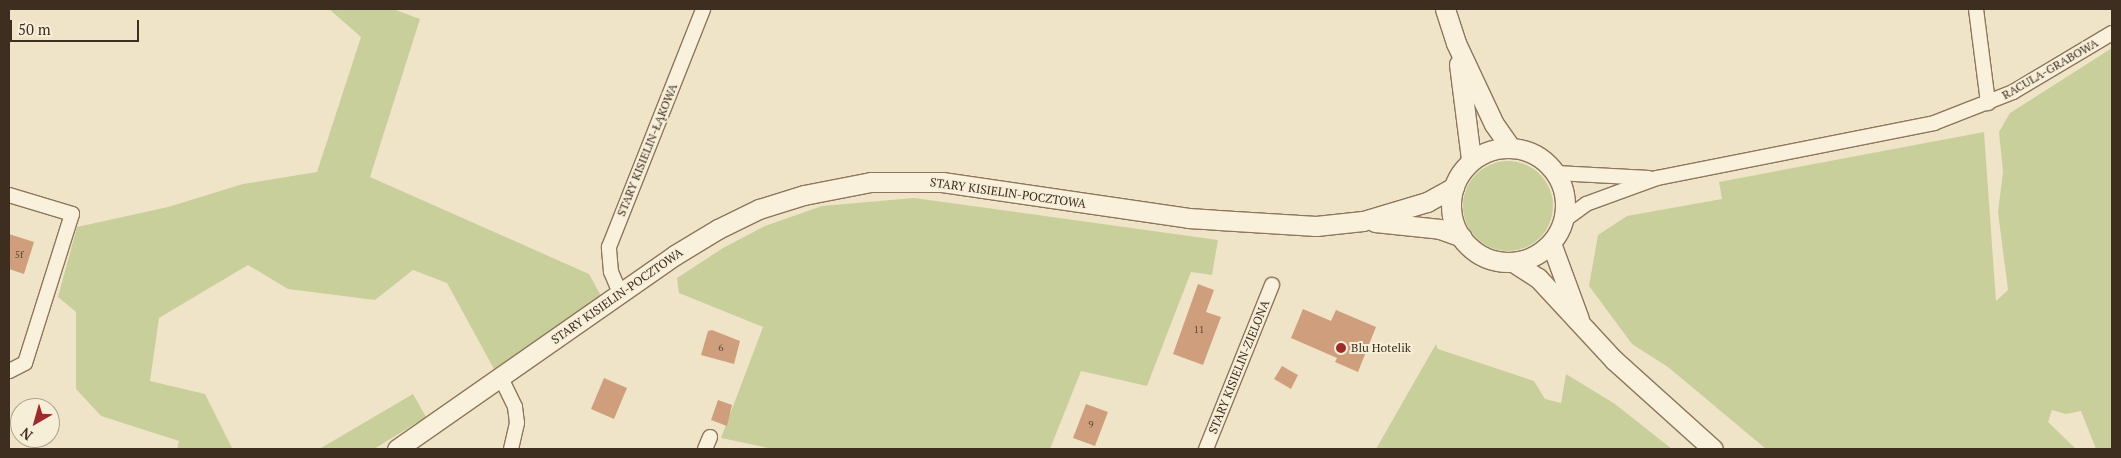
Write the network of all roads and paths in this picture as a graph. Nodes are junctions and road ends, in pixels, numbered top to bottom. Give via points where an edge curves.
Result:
1 (703, 9) edge
2 (1445, 9) edge
3 (1976, 9) edge
4 (2112, 33) edge
5 (1456, 43) junction
6 (1988, 103) junction
7 (1511, 148) junction
8 (1471, 159) junction
9 (1556, 174) junction
10 (1657, 178) junction
11 (1454, 187) junction
12 (9, 195) edge
13 (1363, 221) junction
14 (1562, 221) junction
15 (1462, 237) junction
16 (1551, 243) junction
17 (1513, 262) junction
18 (1272, 286) dead end
19 (620, 293) junction
20 (1580, 323) junction
21 (9, 371) edge
22 (501, 378) junction
23 (397, 449) edge
24 (511, 449) edge
25 (1206, 449) edge
26 (1713, 449) edge

1 - 19 street, STARY KISIELIN-ŁĄKOWA via 609,246 610,272
2 - 5 street
3 - 6 street
4 - 6 street, RACULA-GRABOWA via 2051,71
5 - 7 street via 1494,124
5 - 8 street
6 - 10 street, RACULA-GRABOWA via 1934,123
7 - 8 street via 1496,148
7 - 9 street via 1540,157
8 - 11 street
9 - 10 street
9 - 14 street via 1565,194
10 - 14 street via 1586,204
11 - 13 street, STARY KISIELIN-POCZTOWA via 1427,202
11 - 15 street via 1451,203 1454,222
12 - 21 street via 72,214 25,363
13 - 15 street, STARY KISIELIN-POCZTOWA via 1440,229
13 - 19 street, STARY KISIELIN-POCZTOWA via 1271,225 1188,218 942,182 872,182 804,195 759,209 718,228
14 - 16 street
15 - 17 street via 1483,256
16 - 17 street via 1537,255
16 - 20 street
17 - 20 street via 1538,278
18 - 25 street, STARY KISIELIN-ZIELONA
19 - 22 street, STARY KISIELIN-POCZTOWA
20 - 26 street via 1614,360
22 - 23 street, STARY KISIELIN-POCZTOWA
22 - 24 street via 516,407 517,423

